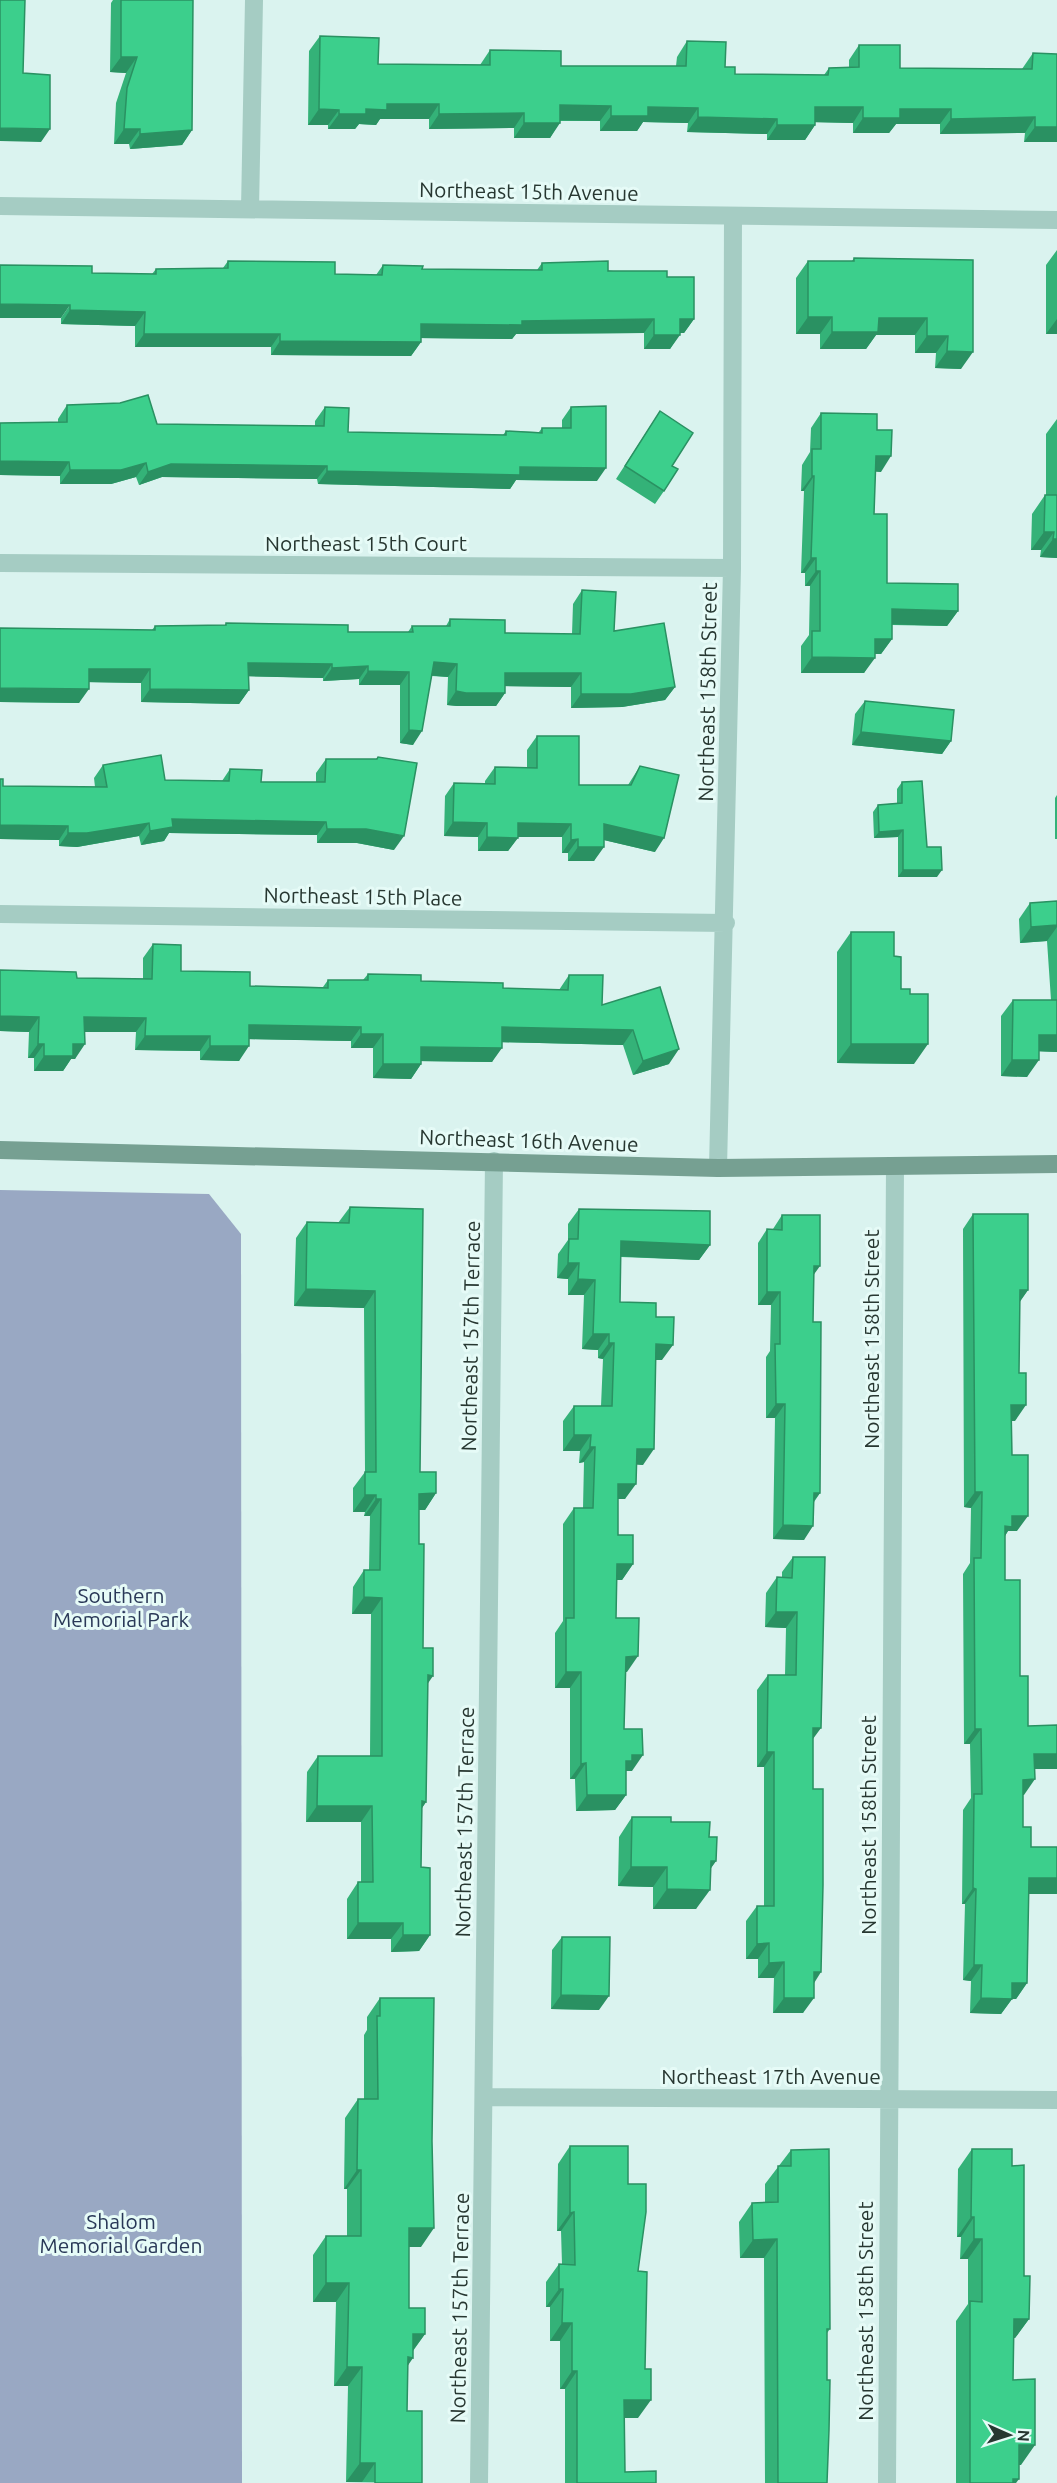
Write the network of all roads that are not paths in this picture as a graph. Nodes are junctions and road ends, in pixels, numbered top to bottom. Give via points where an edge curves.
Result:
1 (254, 0) edge
2 (0, 206) edge
3 (250, 209) junction
4 (733, 216) junction
5 (1057, 220) edge
6 (0, 563) edge
7 (732, 568) junction
8 (0, 914) edge
9 (726, 923) junction
10 (0, 1150) edge
11 (494, 1161) junction
12 (1057, 1164) edge
13 (895, 1167) junction
14 (718, 1168) junction
15 (484, 2097) junction
16 (888, 2098) junction
17 (1057, 2100) edge
18 (479, 2483) edge
19 (887, 2483) edge

1 - 3 street
2 - 3 street, Northeast 15th Avenue
3 - 4 street, Northeast 15th Avenue
4 - 5 street, Northeast 15th Avenue
4 - 7 street, Northeast 158th Street
6 - 7 street, Northeast 15th Court
7 - 9 street, Northeast 158th Street
8 - 9 street, Northeast 15th Place
9 - 14 street, Northeast 158th Street
10 - 11 street, Northeast 16th Avenue
11 - 14 street, Northeast 16th Avenue
11 - 15 street, Northeast 157th Terrace
12 - 13 street, Northeast 16th Avenue
13 - 14 street, Northeast 16th Avenue
13 - 16 street, Northeast 158th Street
15 - 16 street, Northeast 17th Avenue
15 - 18 street, Northeast 157th Terrace
16 - 17 street, Northeast 17th Avenue
16 - 19 street, Northeast 158th Street

